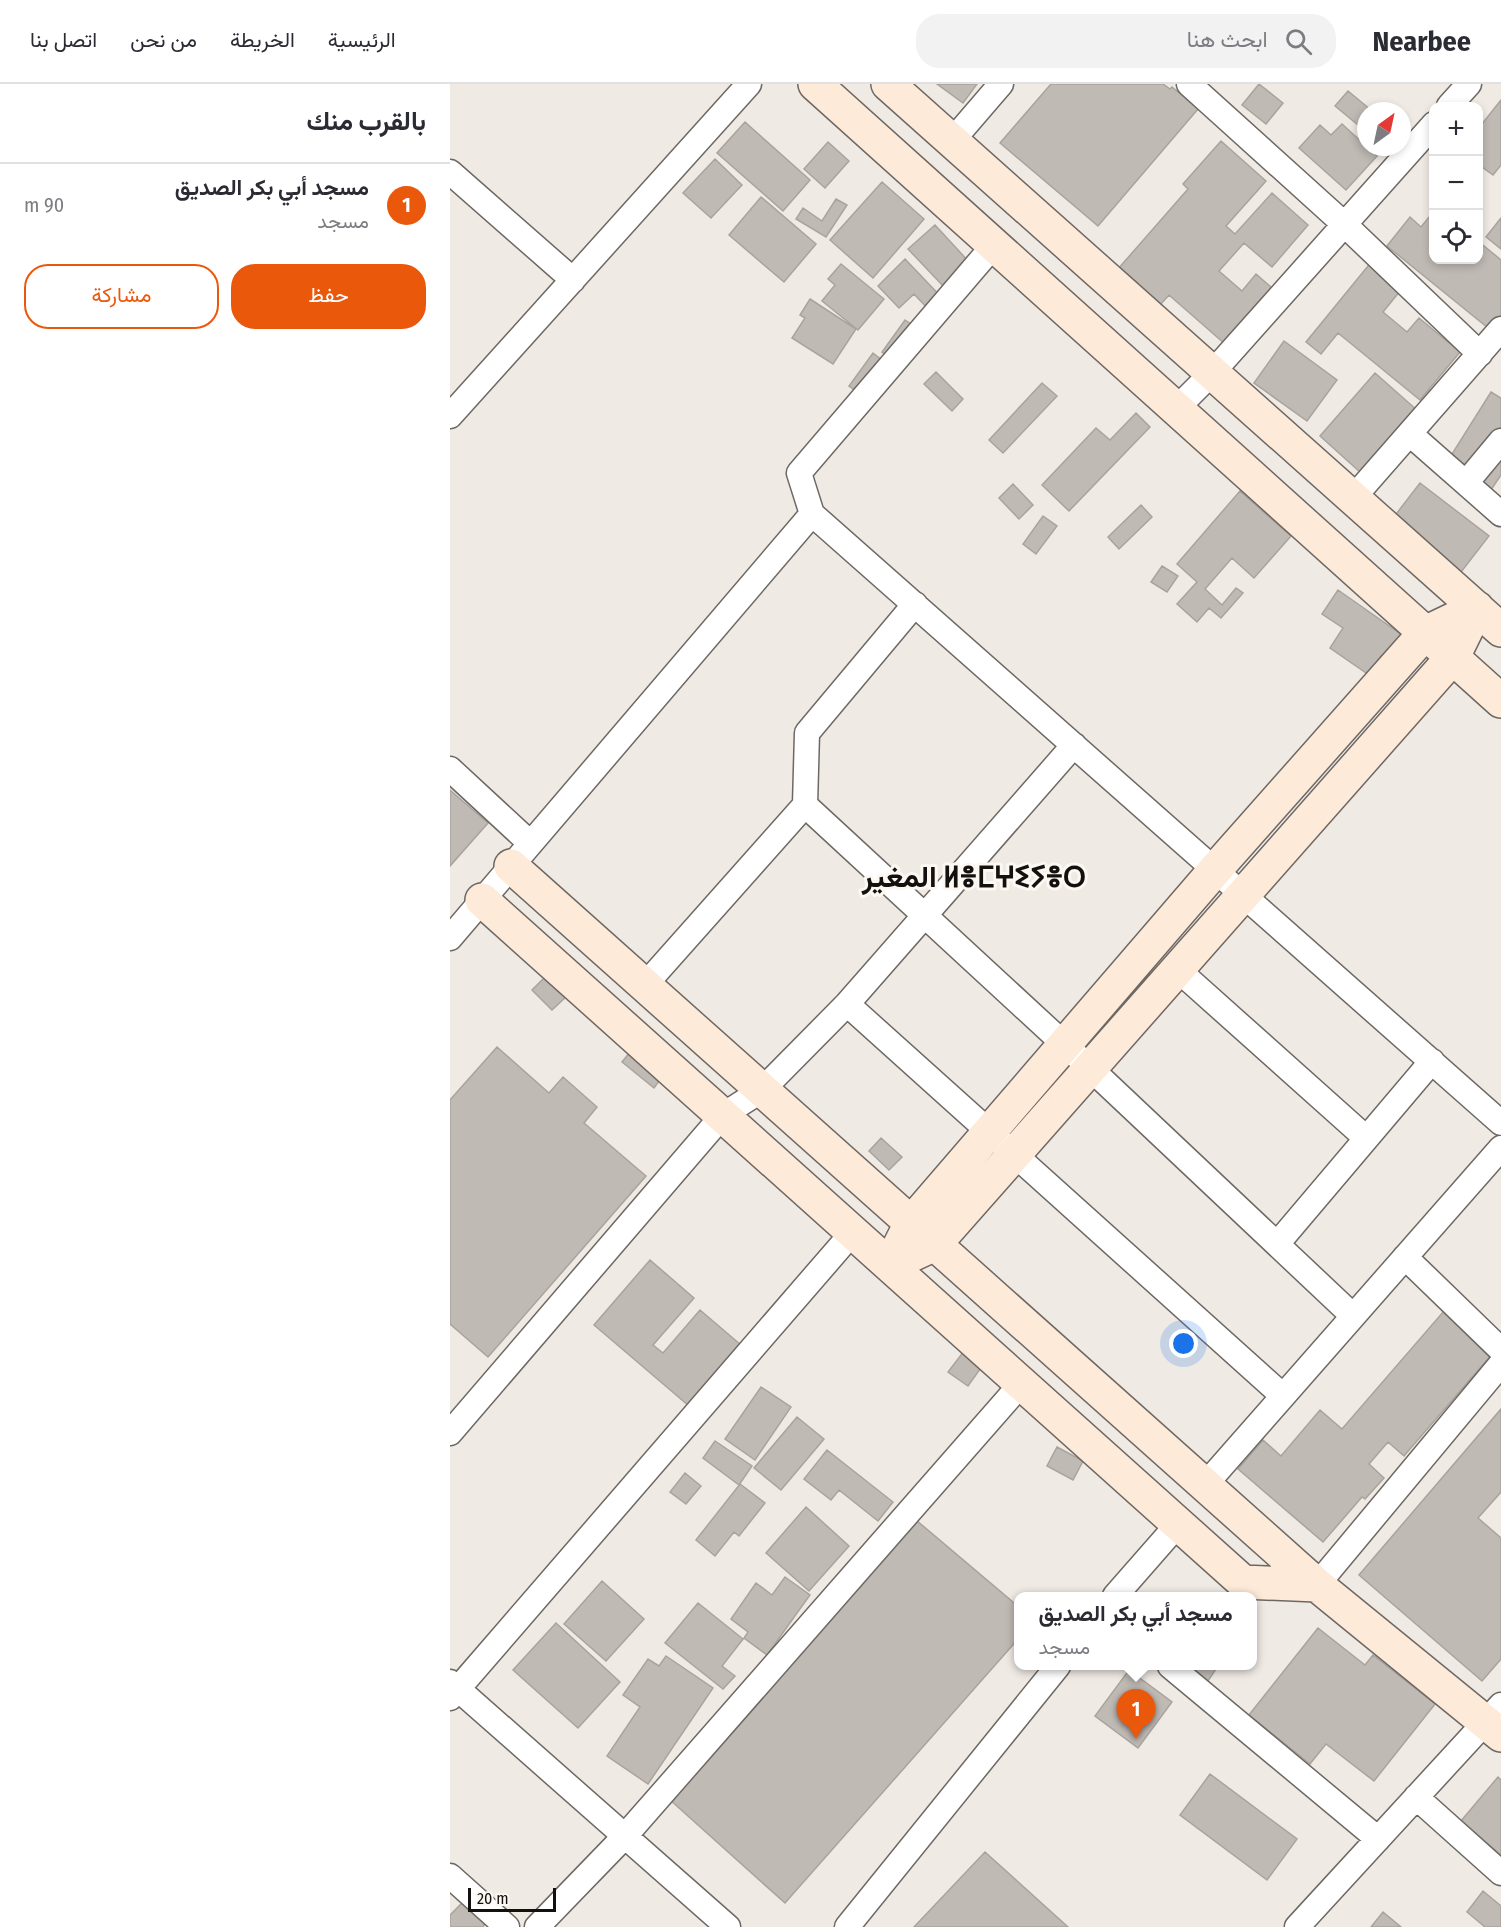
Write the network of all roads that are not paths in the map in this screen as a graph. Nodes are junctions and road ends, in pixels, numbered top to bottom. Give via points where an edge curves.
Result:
1 (749, 84) edge
2 (815, 84) edge
3 (888, 84) edge
4 (1001, 84) edge
5 (1189, 84) edge
6 (1469, 84) edge
7 (1453, 102) edge
8 (1429, 130) edge
9 (952, 141) junction
10 (450, 172) edge
11 (1344, 224) junction
12 (994, 245) junction
13 (573, 280) junction
14 (1501, 329) edge
15 (1480, 354) junction
16 (1212, 373) junction
17 (1176, 409) junction
18 (450, 417) edge
19 (1410, 434) junction
20 (1501, 441) edge
21 (1466, 483) junction
22 (1353, 498) junction
23 (812, 514) junction
24 (1501, 514) edge
25 (915, 604) junction
26 (1477, 608) junction
27 (1501, 630) edge
28 (1425, 633) junction
29 (1453, 657) junction
30 (1501, 701) edge
31 (1074, 745) junction
32 (450, 769) edge
33 (804, 805) junction
34 (521, 854) junction
35 (1215, 870) junction
36 (1243, 894) junction
37 (483, 900) junction
38 (925, 916) junction
39 (450, 938) edge
40 (1177, 969) junction
41 (645, 985) junction
42 (847, 1004) junction
43 (1065, 1044) junction
44 (1432, 1061) junction
45 (1090, 1068) junction
46 (762, 1090) junction
47 (723, 1115) junction
48 (1501, 1123) edge
49 (990, 1132) junction
50 (1366, 1138) junction
51 (1501, 1148) edge
52 (1014, 1154) junction
53 (911, 1222) junction
54 (853, 1232) junction
55 (935, 1244) junction
56 (1277, 1244) junction
57 (1405, 1257) junction
58 (890, 1265) junction
59 (1353, 1316) junction
60 (1501, 1350) edge
61 (1501, 1364) edge
62 (1022, 1383) junction
63 (1283, 1396) junction
64 (450, 1433) edge
65 (1205, 1485) junction
66 (1178, 1524) junction
67 (1317, 1585) junction
68 (1118, 1592) edge
69 (1054, 1670) edge
70 (1176, 1670) edge
71 (453, 1690) edge
72 (1496, 1720) edge
73 (1416, 1797) junction
74 (625, 1836) junction
75 (1378, 1839) junction
76 (1501, 1873) edge
77 (450, 1876) edge
78 (507, 1927) edge
79 (537, 1927) edge
80 (728, 1927) edge
81 (847, 1927) edge
82 (1298, 1927) edge

1 - 13 street
2 - 12 street
3 - 9 street
4 - 9 street
5 - 11 street
6 - 7 street
8 - 11 street
9 - 16 street
10 - 13 street
11 - 15 street
11 - 16 street
12 - 17 street
12 - 23 street via 799,473
13 - 18 street
14 - 15 street
15 - 19 street
16 - 17 street
16 - 22 street
17 - 28 street
19 - 21 street
19 - 22 street
20 - 21 street
21 - 24 street
22 - 26 street
23 - 25 street
23 - 34 street
25 - 31 street
25 - 33 street via 807,733
26 - 27 street
26 - 28 street
26 - 29 street
28 - 29 street
28 - 35 street
29 - 30 street
29 - 36 street
31 - 35 street
31 - 38 street
32 - 34 street
33 - 38 street
33 - 41 street
34 - 37 street
34 - 41 street
35 - 36 street
35 - 43 street
36 - 40 street
36 - 44 street
37 - 39 street
37 - 47 street
38 - 42 street
38 - 43 street
40 - 45 street
40 - 50 street
41 - 46 street
42 - 46 street
42 - 49 street
43 - 45 street
43 - 49 street
44 - 48 street
44 - 50 street
45 - 52 street
45 - 56 street
46 - 47 street
46 - 53 street
47 - 54 street
47 - 64 street
49 - 52 street
49 - 53 street
50 - 56 street
51 - 57 street
52 - 55 street
52 - 63 street
53 - 55 street
53 - 58 street
54 - 58 street
54 - 71 street
55 - 58 street
55 - 65 street
56 - 59 street
57 - 59 street
57 - 60 street
58 - 62 street
59 - 63 street
61 - 67 street
62 - 66 street
62 - 74 street
63 - 65 street
65 - 67 street
66 - 67 street via 1243,1582
66 - 68 street
67 - 72 street
69 - 81 street
70 - 75 street
71 - 74 street
72 - 73 street
73 - 75 street
73 - 76 street
74 - 79 street
74 - 80 street
75 - 82 street
77 - 78 street

